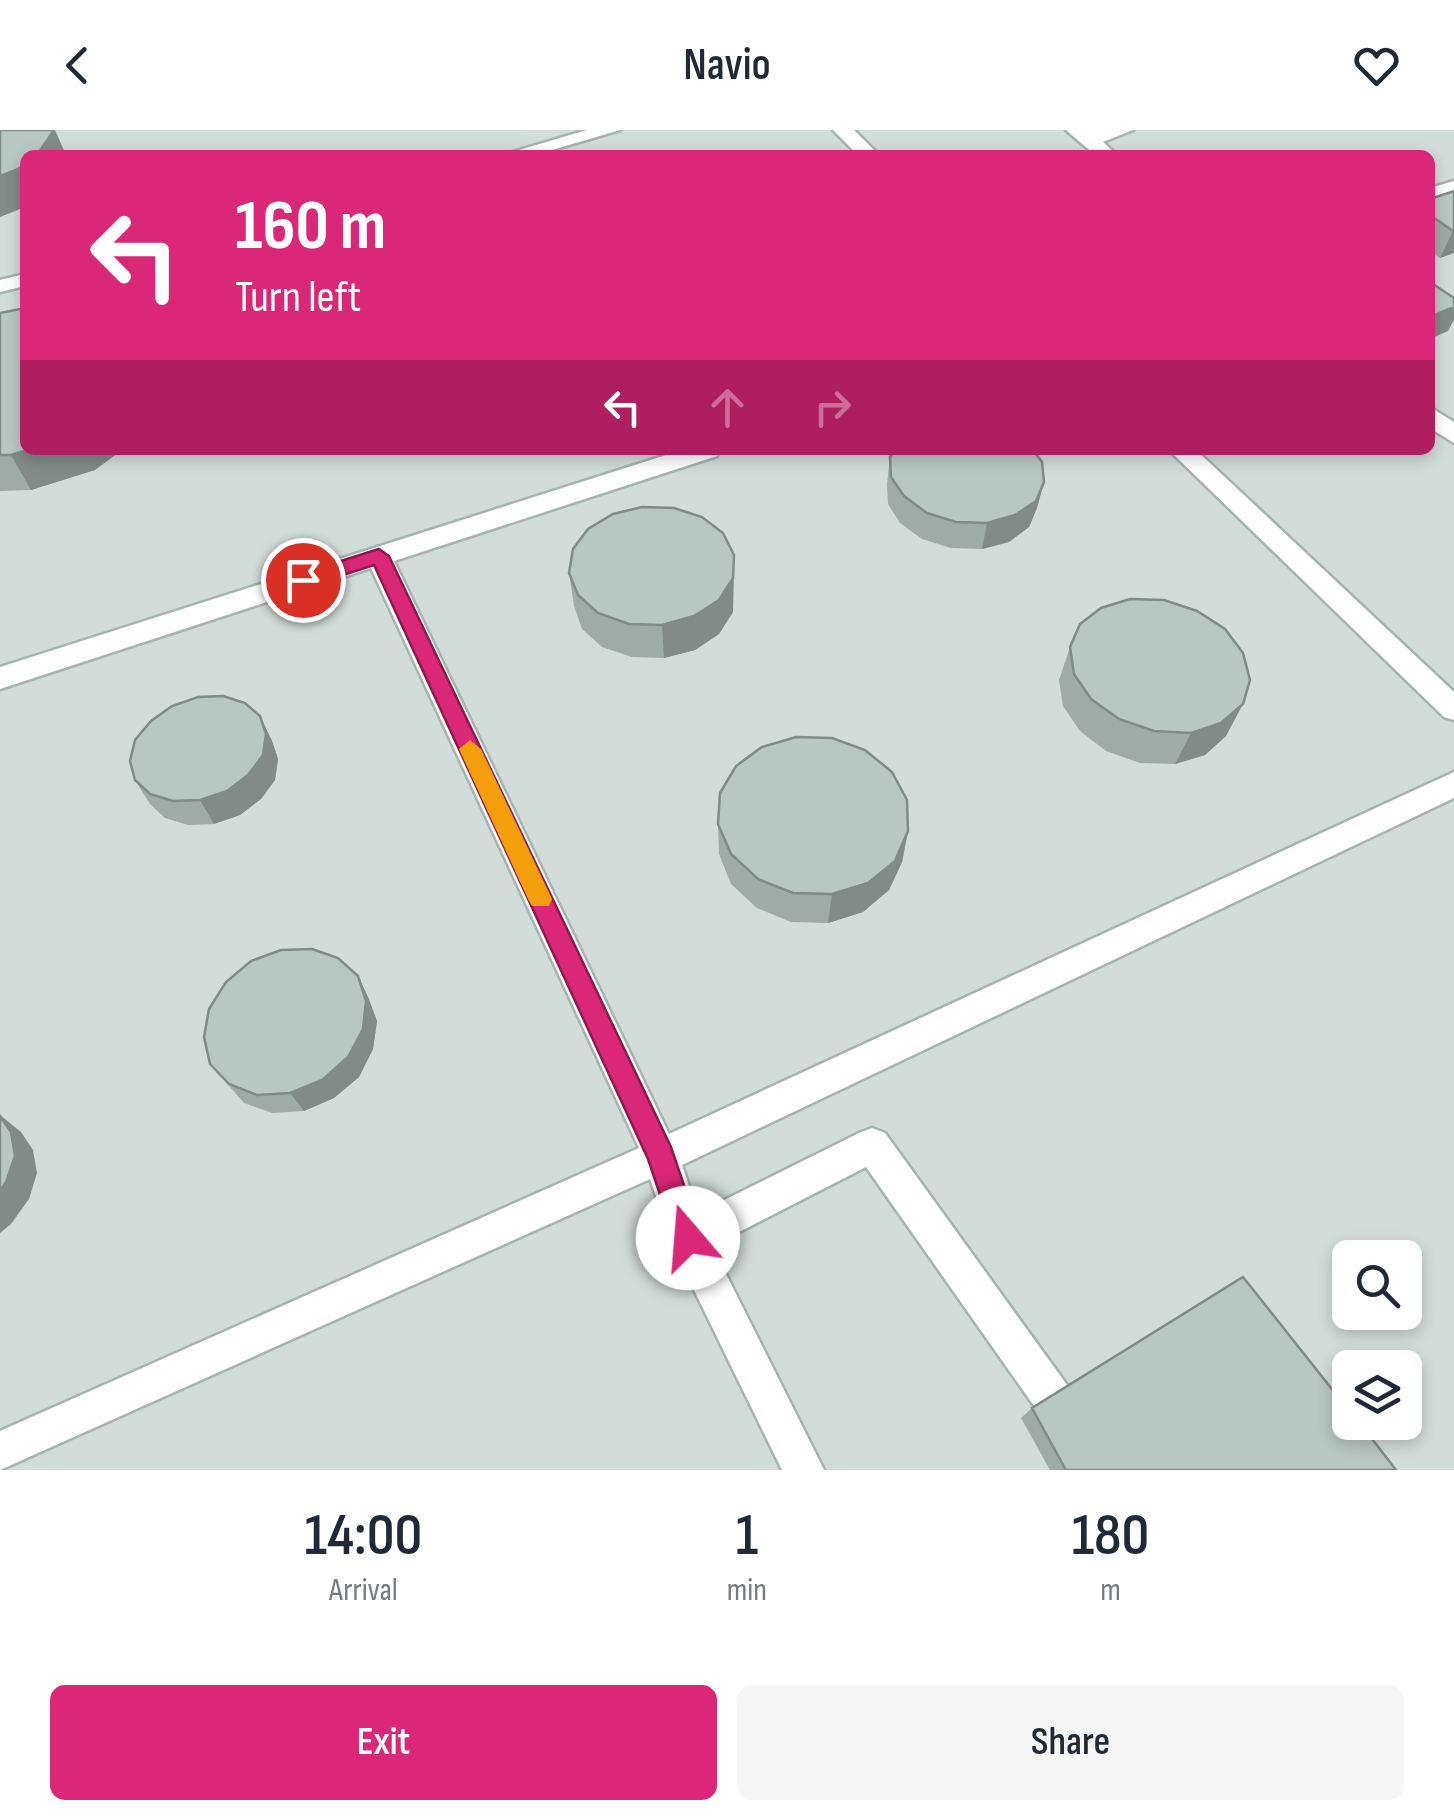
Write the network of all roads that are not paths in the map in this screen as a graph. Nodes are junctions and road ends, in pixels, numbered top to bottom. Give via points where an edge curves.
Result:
1 (610, 130) edge
2 (843, 130) edge
3 (1124, 130) edge
4 (1082, 135) edge
5 (532, 150) edge
6 (864, 150) edge
7 (692, 455) edge
8 (1186, 455) edge
9 (379, 556) junction
10 (0, 678) edge
11 (1454, 709) edge
12 (1454, 784) edge
13 (661, 1156) junction
14 (688, 1238) junction
15 (1052, 1399) edge
16 (0, 1452) edge
17 (804, 1470) edge

1 - 5 lane
2 - 6 lane
3 - 4 lane
7 - 9 lane
8 - 11 lane
9 - 10 lane
9 - 13 lane
12 - 13 lane
13 - 14 lane
13 - 16 lane
14 - 15 lane via 872,1145
14 - 17 lane

